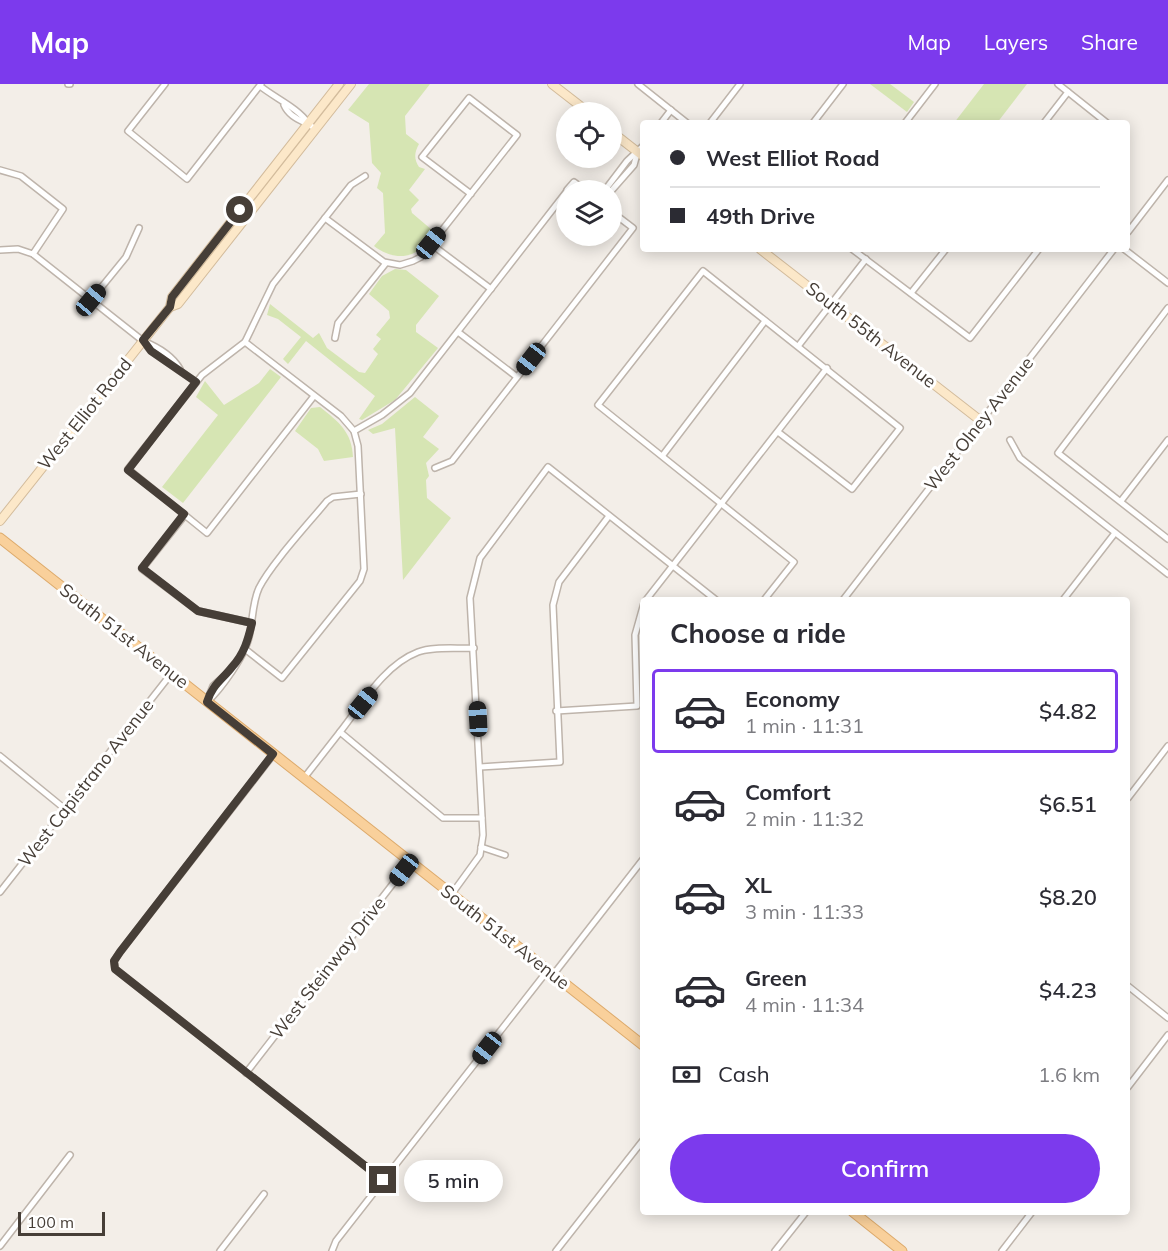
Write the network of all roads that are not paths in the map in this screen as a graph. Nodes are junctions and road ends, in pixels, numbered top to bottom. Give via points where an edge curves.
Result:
1 (165, 84) edge
2 (339, 84) edge
3 (351, 84) edge
4 (552, 84) edge
5 (638, 84) edge
6 (740, 84) edge
7 (843, 84) edge
8 (935, 84) edge
9 (1058, 84) edge
10 (261, 85) edge
11 (1068, 92) junction
12 (575, 102) edge
13 (671, 110) junction
14 (663, 120) edge
15 (683, 120) edge
16 (712, 120) edge
17 (815, 120) edge
18 (907, 120) edge
19 (1046, 120) edge
20 (1103, 120) edge
21 (308, 123) junction
22 (316, 129) junction
23 (622, 140) edge
24 (640, 154) edge
25 (640, 155) edge
26 (640, 156) edge
27 (0, 170) edge
28 (365, 176) dead end
29 (612, 180) edge
30 (621, 180) edge
31 (1168, 180) edge
32 (471, 194) junction
33 (556, 205) edge
34 (325, 218) junction
35 (622, 220) edge
36 (139, 228) dead end
37 (1130, 229) edge
38 (622, 242) edge
39 (431, 243) junction
40 (619, 246) edge
41 (0, 250) edge
42 (764, 252) edge
43 (856, 252) edge
44 (944, 252) edge
45 (1037, 252) edge
46 (1112, 252) edge
47 (1128, 252) edge
48 (33, 254) junction
49 (866, 259) junction
50 (386, 263) junction
51 (1168, 283) edge
52 (491, 289) junction
53 (911, 294) junction
54 (91, 300) junction
55 (830, 304) junction
56 (170, 307) junction
57 (1168, 308) edge
58 (765, 321) junction
59 (458, 332) junction
60 (335, 338) dead end
61 (143, 340) junction
62 (245, 342) junction
63 (799, 345) junction
64 (827, 368) junction
65 (517, 377) junction
66 (196, 382) junction
67 (314, 396) junction
68 (981, 421) junction
69 (354, 430) junction
70 (778, 432) junction
71 (1010, 440) dead end
72 (1168, 440) edge
73 (663, 455) junction
74 (435, 468) dead end
75 (361, 494) junction
76 (1121, 501) junction
77 (722, 502) junction
78 (184, 514) junction
79 (609, 516) junction
80 (0, 521) edge
81 (1115, 533) junction
82 (0, 538) edge
83 (1168, 539) edge
84 (673, 566) junction
85 (1168, 574) edge
86 (649, 597) edge
87 (712, 597) edge
88 (766, 597) edge
89 (845, 597) edge
90 (1066, 597) edge
91 (640, 618) edge
92 (252, 623) junction
93 (474, 648) junction
94 (245, 649) junction
95 (171, 674) junction
96 (207, 702) junction
97 (556, 711) junction
98 (340, 732) junction
99 (1168, 746) edge
100 (273, 754) junction
101 (0, 756) edge
102 (480, 766) junction
103 (304, 779) junction
104 (1130, 795) edge
105 (65, 809) junction
106 (482, 818) junction
107 (482, 847) junction
108 (505, 855) dead end
109 (410, 863) junction
110 (640, 863) edge
111 (0, 892) edge
112 (451, 895) junction
113 (551, 972) junction
114 (1130, 988) edge
115 (1168, 1018) edge
116 (1168, 1035) edge
117 (640, 1043) edge
118 (246, 1072) junction
119 (1130, 1084) edge
120 (640, 1144) edge
121 (70, 1155) dead end
122 (383, 1180) junction
123 (264, 1194) dead end
124 (804, 1215) edge
125 (857, 1215) edge
126 (1030, 1215) edge
127 (0, 1246) edge
128 (220, 1251) edge
129 (332, 1251) edge
130 (556, 1251) edge
131 (776, 1251) edge
132 (901, 1251) edge
133 (1002, 1251) edge

1 - 10 street via 128,131 187,179
2 - 21 main road, West Elliot Road
3 - 22 main road, West Elliot Road
4 - 12 main road
5 - 13 street
6 - 16 street
7 - 17 street
8 - 18 street
9 - 11 street
10 - 21 street
11 - 19 street
11 - 20 street
13 - 14 street
13 - 15 street
21 - 22 street
21 - 56 main road, West Elliot Road via 172,297
22 - 56 main road, West Elliot Road via 178,304
23 - 24 main road
25 - 29 street via 627,160
26 - 30 street
27 - 48 street via 21,176 63,209
28 - 34 street via 351,185
31 - 37 street
32 - 32 street via 517,135 469,98 422,157
32 - 39 street
33 - 52 street
34 - 50 street
34 - 62 street via 269,290
35 - 38 street via 633,228
36 - 54 street via 126,257
39 - 50 street via 418,260
39 - 52 street
40 - 65 street
41 - 48 street via 18,249
42 - 55 main road, South 55th Avenue
43 - 49 street
44 - 53 street
45 - 53 street via 970,338
46 - 68 street, West Olney Avenue
47 - 51 street
48 - 54 street
49 - 53 street
49 - 55 street
50 - 60 street via 338,323
52 - 59 street
54 - 61 street
55 - 63 street
55 - 68 main road, South 55th Avenue
56 - 61 main road, West Elliot Road
57 - 76 street via 1058,453
58 - 63 street
58 - 73 street
58 - 73 street via 703,271 598,405
59 - 65 street
59 - 69 street via 400,402
61 - 66 street via 151,351
61 - 80 main road, West Elliot Road
62 - 66 street
62 - 67 street
63 - 64 street
64 - 70 street
64 - 70 street via 900,428 852,489
65 - 74 street via 452,460
66 - 78 street via 128,470
67 - 69 street
67 - 78 street via 207,533
68 - 89 street, West Olney Avenue
69 - 75 street
70 - 77 street
71 - 81 street via 1020,458
72 - 76 street
73 - 77 street
75 - 92 street via 333,497 318,512 259,587
75 - 94 street via 364,569 360,581 282,678
76 - 83 street
77 - 84 street
77 - 88 street via 794,562
78 - 92 street via 142,568 198,611
79 - 84 street
79 - 93 street via 548,468 480,558 470,598
79 - 97 street via 559,582 553,605
81 - 85 street
81 - 90 street
82 - 95 main road, South 51st Avenue
84 - 86 street
84 - 87 street
91 - 97 street via 635,635 637,706
92 - 94 street
93 - 98 street via 419,651 397,664
93 - 102 street
94 - 96 street
95 - 96 main road, South 51st Avenue
95 - 105 street, West Capistrano Avenue
96 - 100 main road, South 51st Avenue
97 - 102 street via 560,762
98 - 103 street
98 - 106 street via 443,818
99 - 104 street
100 - 103 main road, South 51st Avenue
100 - 118 street via 114,961 115,969
101 - 105 street
102 - 106 street
103 - 109 main road, South 51st Avenue
105 - 111 street, West Capistrano Avenue
106 - 107 street
107 - 108 street
107 - 112 street via 476,862
109 - 112 main road, South 51st Avenue
109 - 118 street, West Steinway Drive
110 - 113 street
112 - 113 main road, South 51st Avenue
113 - 117 main road, South 51st Avenue
113 - 122 street
114 - 115 street
116 - 119 street
118 - 122 street
120 - 130 street
121 - 127 street
122 - 129 street
123 - 128 street
124 - 131 street
125 - 132 main road
126 - 133 street

